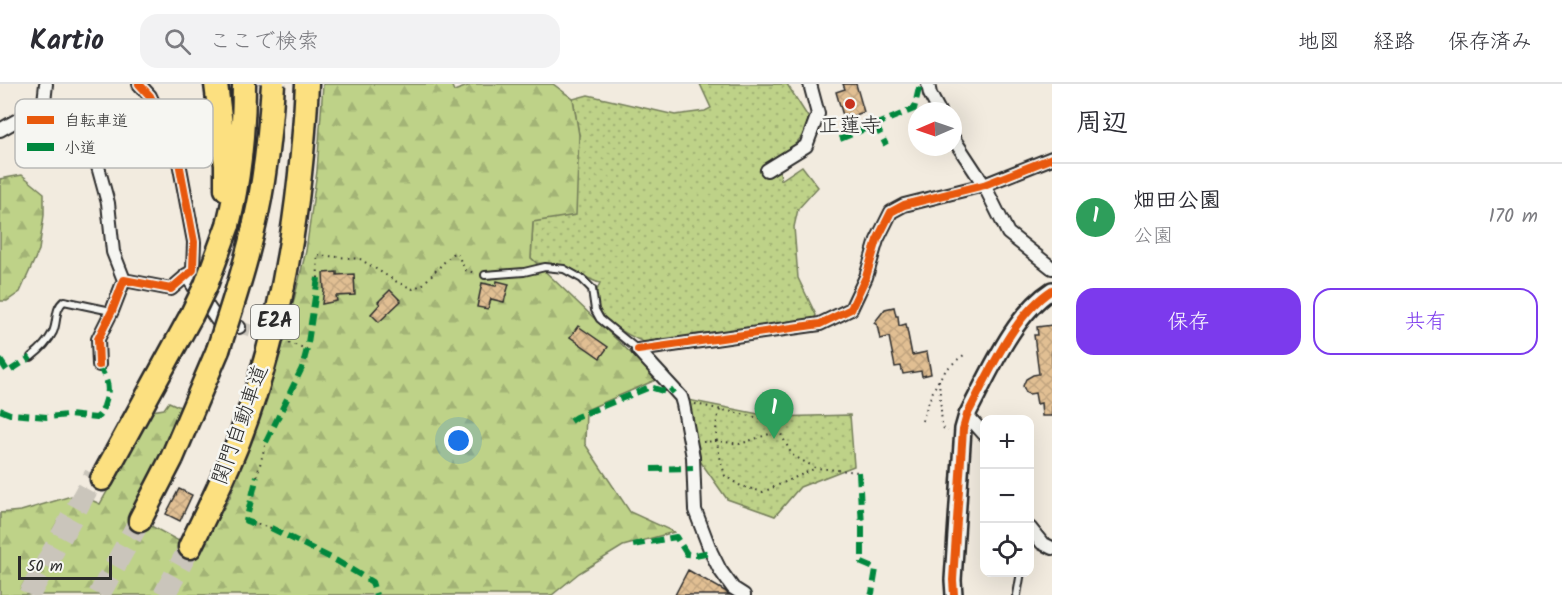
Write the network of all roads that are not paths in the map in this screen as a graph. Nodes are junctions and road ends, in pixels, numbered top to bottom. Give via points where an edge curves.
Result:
1 (46, 84) edge
2 (139, 84) edge
3 (216, 84) edge
4 (244, 84) edge
5 (273, 84) edge
6 (307, 84) edge
7 (810, 84) edge
8 (929, 85) edge
9 (44, 99) edge
10 (151, 99) edge
11 (934, 102) edge
12 (15, 121) edge
13 (0, 130) edge
14 (962, 152) edge
15 (1052, 158) edge
16 (98, 168) edge
17 (180, 168) edge
18 (767, 170) dead end
19 (984, 185) junction
20 (224, 224) junction
21 (1052, 268) edge
22 (186, 275) junction
23 (485, 275) road end
24 (124, 280) junction
25 (1052, 290) edge
26 (112, 311) junction
27 (239, 327) tunnel mouth
28 (638, 350) junction
29 (31, 357) dead end
30 (99, 365) dead end
31 (967, 415) junction
32 (980, 430) edge
33 (99, 477) tunnel mouth
34 (140, 520) tunnel mouth
35 (1034, 533) edge
36 (190, 548) tunnel mouth
37 (1052, 548) edge
38 (1020, 577) edge
39 (744, 595) edge
40 (954, 595) edge
41 (1017, 595) edge

1 - 9 street
2 - 10 street
3 - 20 highway via 226,165
4 - 20 highway via 239,172
5 - 34 highway, E2A, bridge via 261,192 242,276 218,350 172,458
6 - 36 highway, 関門自動車道 / E2A via 300,181 284,285 240,438
7 - 18 street via 818,114 806,146
8 - 11 street
12 - 13 street
14 - 19 street
15 - 19 street
16 - 24 street via 108,203 113,252
17 - 22 street via 194,242 193,270
19 - 21 street via 1008,233
19 - 28 street via 904,205 891,212 851,309 820,324
20 - 33 highway via 188,315
22 - 24 street via 171,289
22 - 27 street via 217,320
23 - 28 lane via 545,267 564,269 592,289 600,318
24 - 26 street
25 - 31 street via 1014,329
26 - 29 lane via 64,301 53,331
26 - 30 street via 98,339
28 - 39 street via 681,398 693,457 695,510 720,570 733,588
31 - 32 street
31 - 40 street
35 - 37 street
38 - 41 lane

